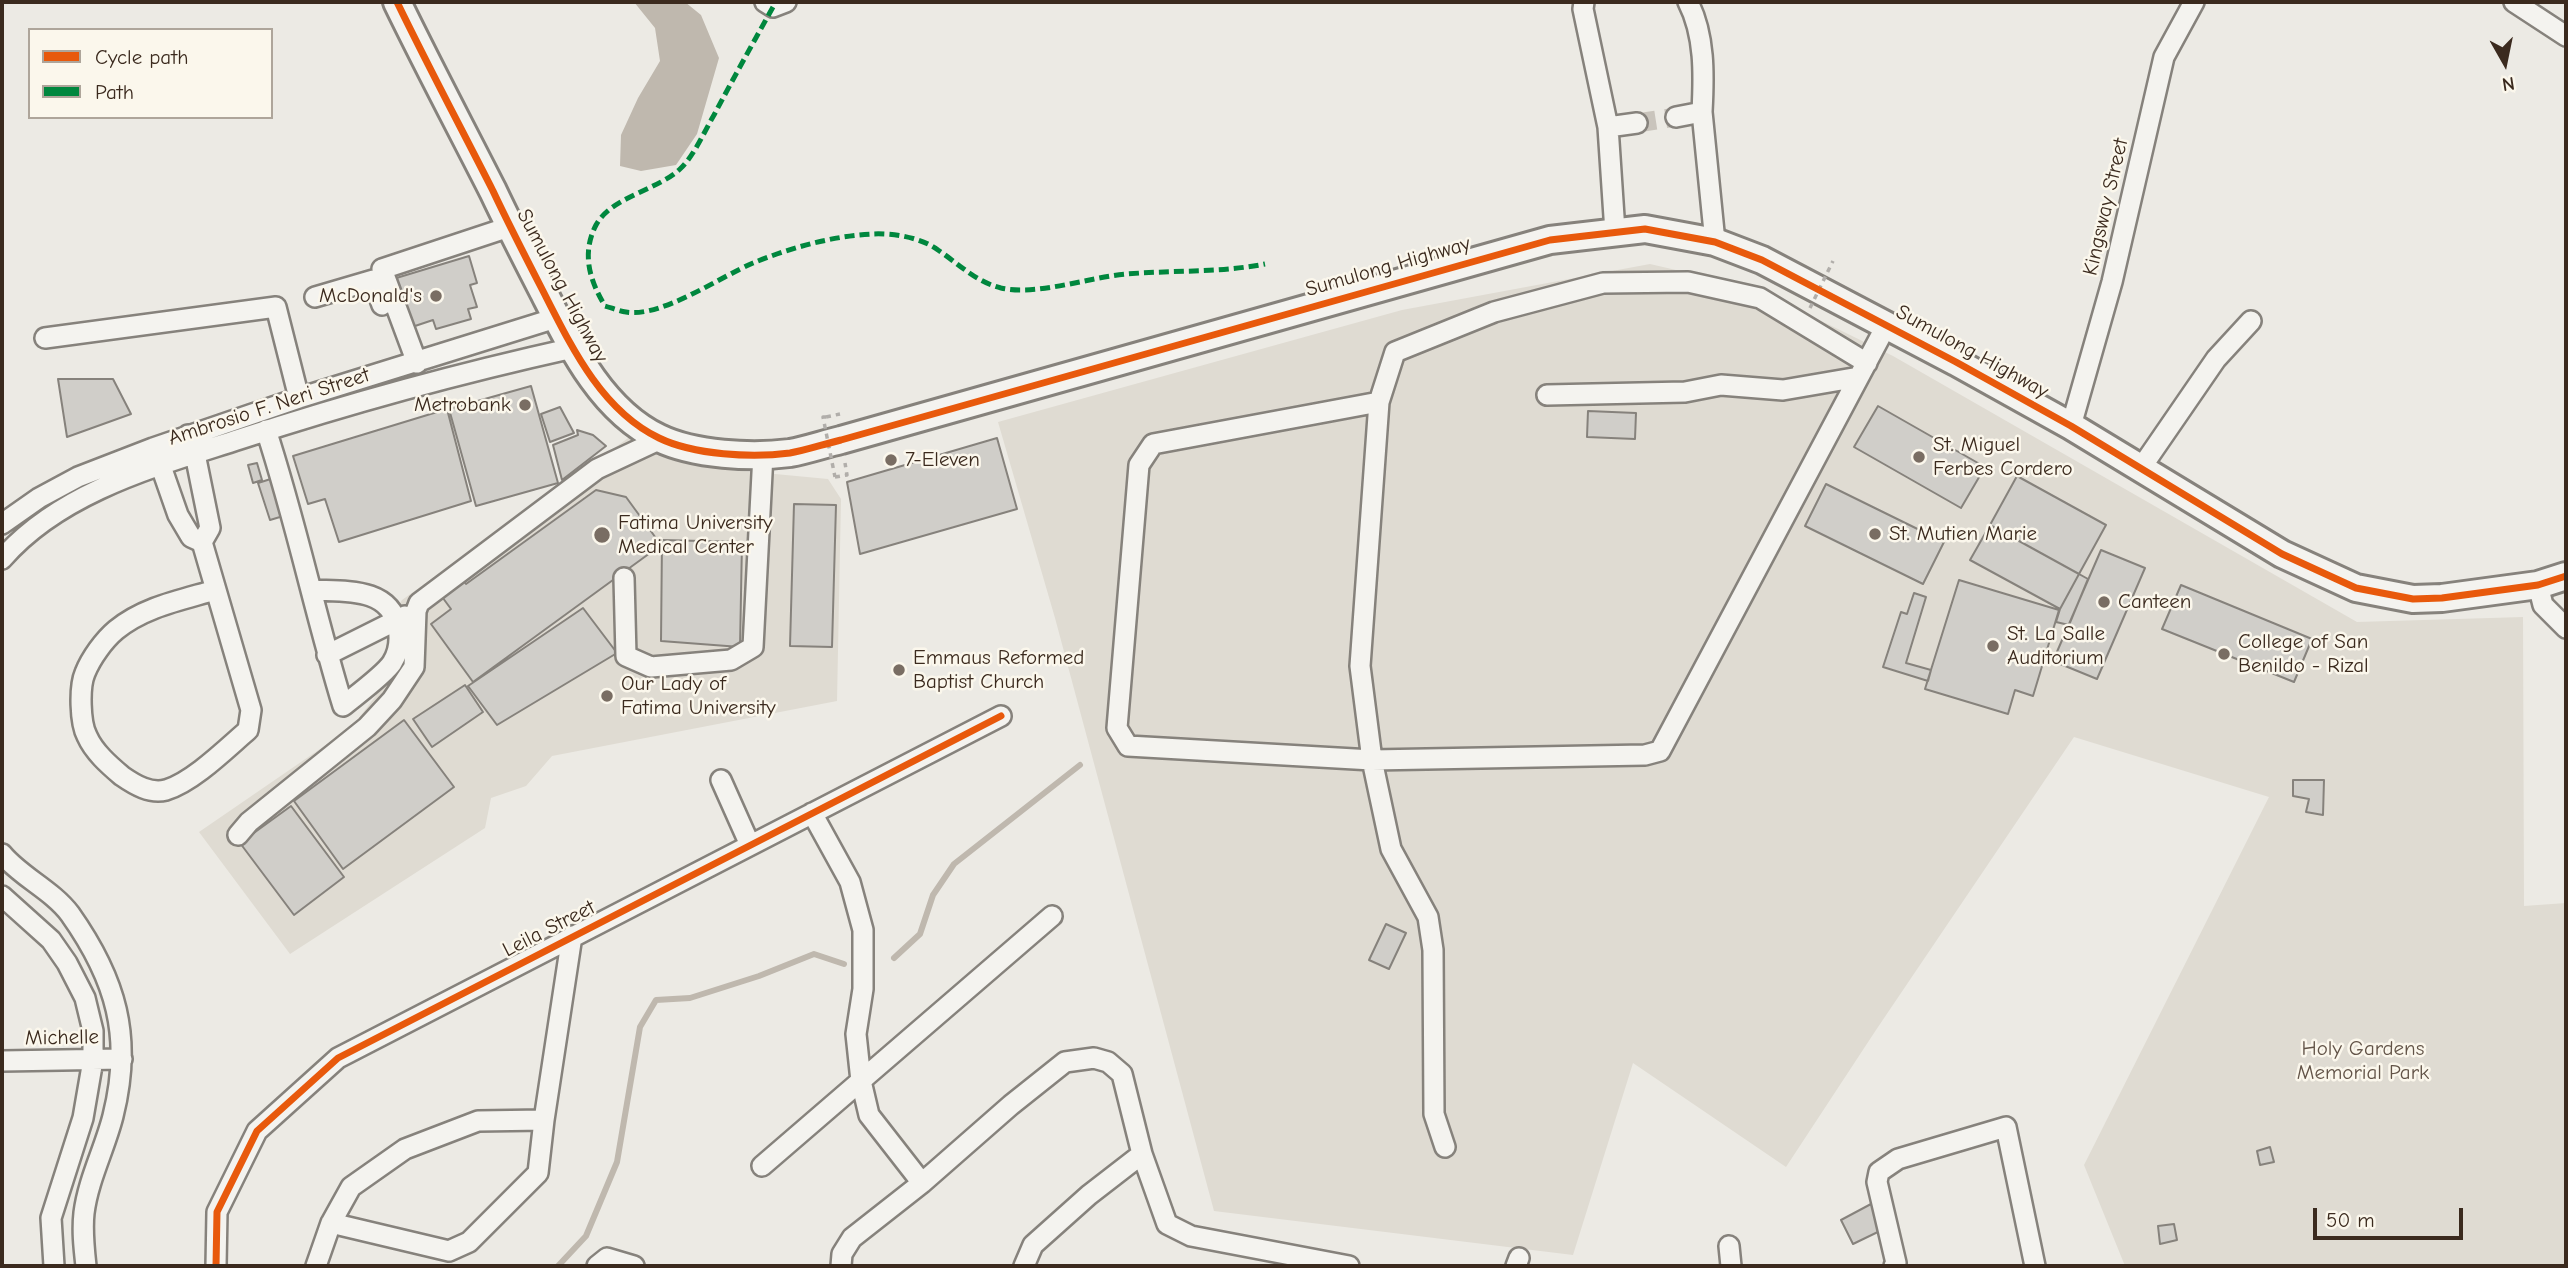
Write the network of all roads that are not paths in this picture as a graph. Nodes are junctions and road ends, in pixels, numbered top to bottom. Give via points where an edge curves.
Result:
1 (397, 2) edge
2 (765, 2) edge
3 (786, 2) edge
4 (1584, 2) edge
5 (1688, 2) edge
6 (2194, 2) edge
7 (2514, 2) edge
8 (2566, 36) edge
9 (1702, 112) junction
10 (1676, 117) tunnel mouth
11 (1637, 123) tunnel mouth
12 (1608, 127) junction
13 (509, 227) junction
14 (1615, 232) junction
15 (1716, 242) junction
16 (315, 297) dead end
17 (556, 318) junction
18 (2251, 321) dead end
19 (1886, 326) junction
20 (45, 338) dead end
21 (573, 348) junction
22 (404, 367) junction
23 (1863, 370) junction
24 (396, 391) junction
25 (1547, 395) dead end
26 (299, 398) junction
27 (1379, 402) junction
28 (2071, 426) junction
29 (266, 430) junction
30 (661, 439) junction
31 (191, 444) junction
32 (763, 454) junction
33 (157, 457) junction
34 (2141, 468) junction
35 (2, 524) edge
36 (202, 541) junction
37 (2, 559) edge
38 (2566, 576) edge
39 (624, 578) dead end
40 (2538, 585) junction
41 (215, 590) junction
42 (311, 590) junction
43 (416, 611) junction
44 (397, 621) junction
45 (2566, 628) edge
46 (327, 655) junction
47 (1001, 716) dead end
48 (1372, 760) junction
49 (721, 780) dead end
50 (812, 813) junction
51 (238, 835) dead end
52 (750, 845) junction
53 (2, 854) edge
54 (2, 897) edge
55 (1052, 916) dead end
56 (572, 936) junction
57 (122, 1059) junction
58 (93, 1060) junction
59 (2, 1061) edge
60 (860, 1081) junction
61 (544, 1120) junction
62 (1445, 1147) dead end
63 (1142, 1154) junction
64 (762, 1166) dead end
65 (922, 1182) junction
66 (331, 1223) junction
67 (1729, 1246) dead end
68 (54, 1266) edge
69 (86, 1266) edge
70 (216, 1266) edge
71 (316, 1266) edge
72 (597, 1266) edge
73 (635, 1266) edge
74 (841, 1266) edge
75 (1024, 1266) edge
76 (1349, 1266) edge
77 (1731, 1266) edge
78 (1894, 1266) edge
79 (2035, 1266) edge

1 - 13 main road, Sumulong Highway
2 - 3 street via 773,7
4 - 12 street
5 - 9 street via 1701,43
6 - 28 street, Kingsway Street via 2164,57 2112,282
7 - 8 street
9 - 10 street
9 - 15 street
11 - 12 street
12 - 14 street
13 - 17 main road, Sumulong Highway
13 - 22 street via 382,269
14 - 15 main road, Sumulong Highway via 1644,229
14 - 32 main road, Sumulong Highway via 1550,240 841,440 789,453
15 - 19 main road, Sumulong Highway via 1762,260
16 - 22 street via 373,280
17 - 21 main road, Sumulong Highway
17 - 22 street, Ambrosio F. Neri Street
18 - 34 street via 2216,359
19 - 23 street
19 - 28 main road, Sumulong Highway
20 - 26 street via 276,307
21 - 24 street, Ambrosio F. Neri Street
21 - 30 main road, Sumulong Highway via 614,404
22 - 24 street
22 - 26 street, Ambrosio F. Neri Street
23 - 25 street via 1783,390 1721,385 1685,392
23 - 27 street via 1760,298 1688,282 1603,283 1494,312 1395,352
23 - 48 street via 1660,751 1645,755
24 - 29 street, Ambrosio F. Neri Street
26 - 31 street, Ambrosio F. Neri Street
27 - 48 street via 1360,666
27 - 48 street via 1153,444 1139,465 1117,728 1128,746
28 - 34 main road, Sumulong Highway
29 - 31 street, Ambrosio F. Neri Street
29 - 42 street
30 - 32 main road, Sumulong Highway via 721,453
30 - 43 street via 597,469 436,589
31 - 33 street, Ambrosio F. Neri Street
31 - 36 street via 210,528
32 - 39 street via 753,647 731,660 651,667 626,656
33 - 35 street, Ambrosio F. Neri Street via 78,477
33 - 36 street via 178,515 191,537
33 - 37 street, Ambrosio F. Neri Street via 51,514
34 - 40 main road, Sumulong Highway via 2282,554 2356,588 2413,599
36 - 41 street
38 - 40 main road, Sumulong Highway
40 - 45 street via 2543,605
41 - 41 street via 251,710 248,730 189,778 166,790 148,790 117,772 94,750 85,733 81,704 84,675 115,631 159,606
42 - 44 street via 367,593 384,601
42 - 46 street
43 - 44 street
43 - 51 street via 414,667 392,700 367,727
44 - 46 street
44 - 46 street via 400,639 392,663 343,706
47 - 50 street, Leila Street
48 - 62 street via 1391,849 1428,917 1433,950 1434,1114
49 - 52 street
50 - 52 street, Leila Street
50 - 60 street via 850,881 863,930 863,989 856,1034
52 - 56 street, Leila Street
53 - 57 street via 67,911 84,934 114,998 122,1029
54 - 58 street via 51,940 67,963 85,998 93,1031
55 - 60 street
56 - 61 street
56 - 70 street, Leila Street via 338,1058 257,1131 217,1212
57 - 58 street, Michelle
57 - 69 street via 113,1115 84,1210
58 - 59 street, Michelle
58 - 68 street via 83,1118 51,1218
60 - 64 street
60 - 65 street via 869,1115
61 - 66 street via 478,1121 405,1149 351,1187
61 - 66 street via 538,1174 469,1242 449,1251
63 - 65 street via 1122,1074 1094,1058 1065,1062
63 - 75 street via 1033,1245
63 - 76 street via 1167,1224 1191,1236
65 - 74 street via 852,1238
66 - 71 street
67 - 77 street
72 - 73 street via 607,1258
78 - 79 street via 1877,1182 1879,1172 1898,1158 2006,1127

